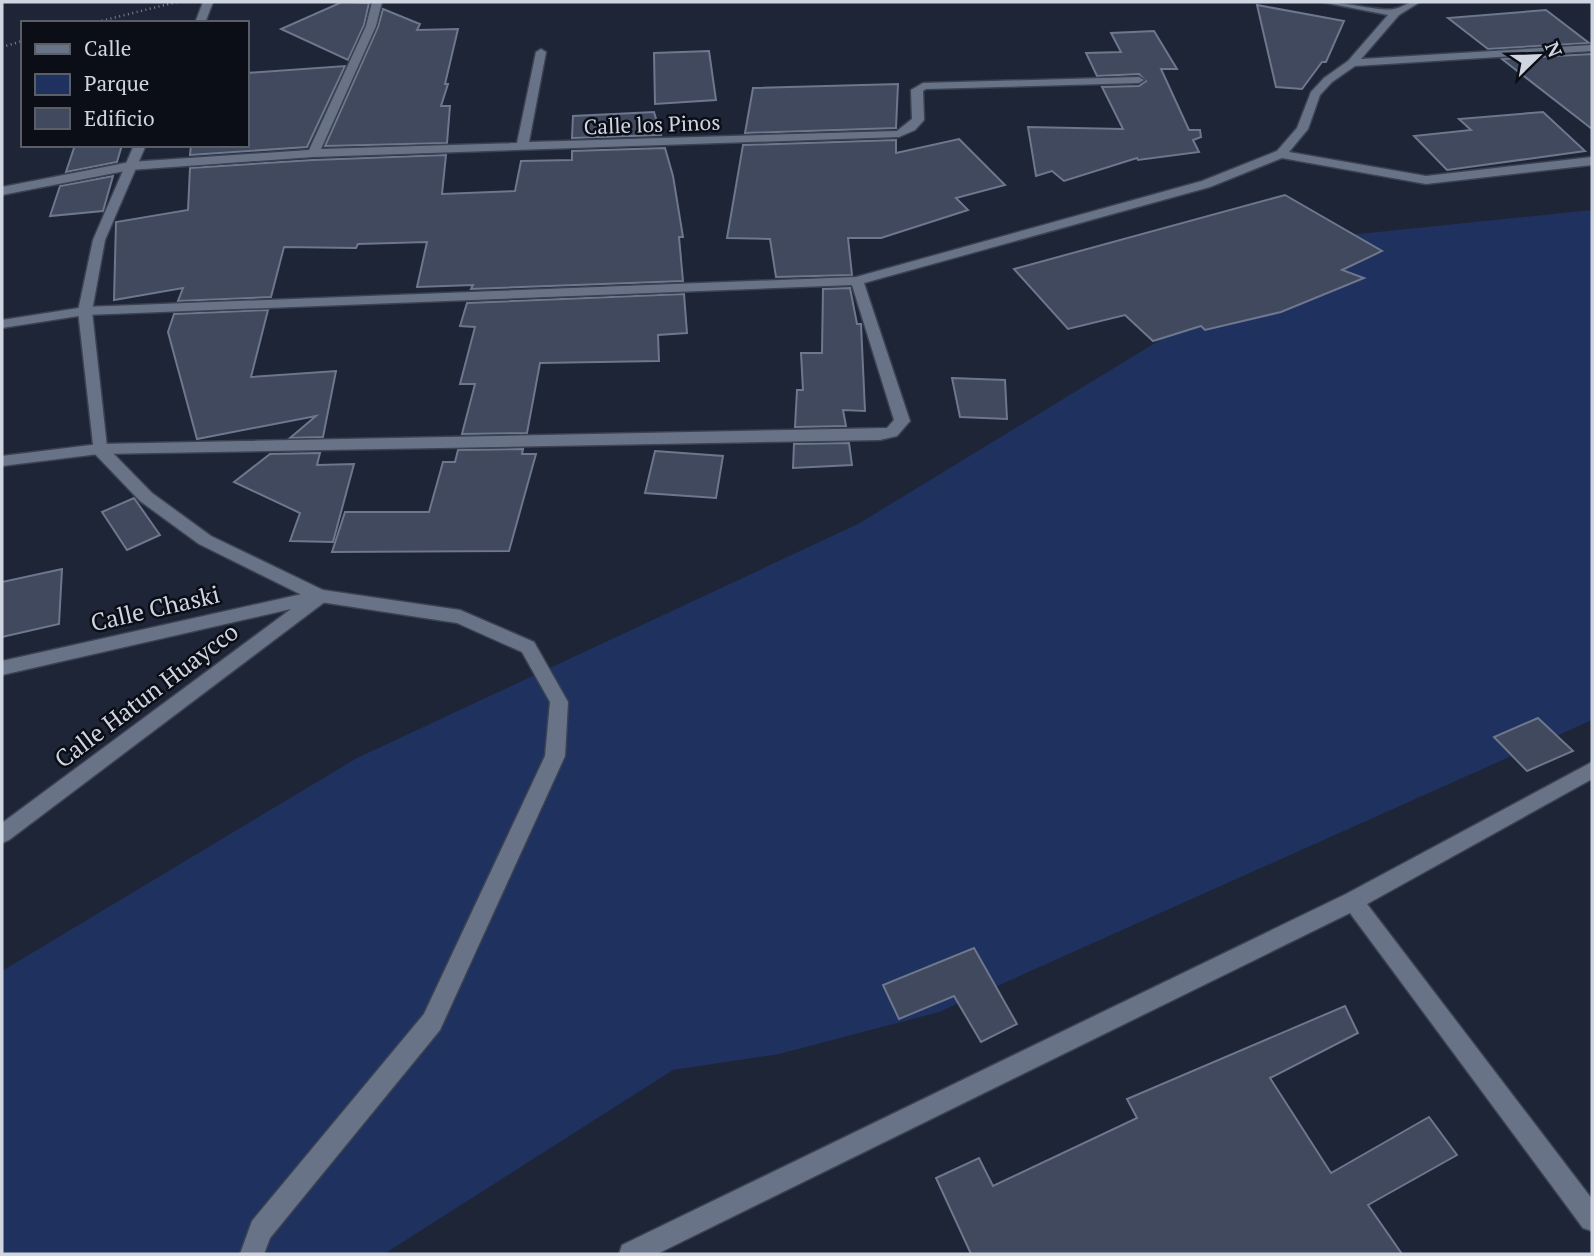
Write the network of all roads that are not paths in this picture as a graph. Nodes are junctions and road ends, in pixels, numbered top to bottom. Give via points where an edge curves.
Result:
1 (208, 2) edge
2 (377, 2) edge
3 (1327, 2) edge
4 (1415, 2) edge
5 (1395, 13) junction
6 (201, 21) edge
7 (1592, 48) edge
8 (541, 52) dead end
9 (1352, 64) junction
10 (1139, 80) dead end
11 (139, 147) edge
12 (522, 148) junction
13 (313, 153) junction
14 (1281, 154) junction
15 (1592, 161) edge
16 (130, 166) junction
17 (2, 191) edge
18 (857, 281) junction
19 (85, 311) junction
20 (2, 324) edge
21 (99, 449) junction
22 (2, 461) edge
23 (320, 596) junction
24 (2, 668) edge
25 (1592, 770) edge
26 (2, 834) edge
27 (1353, 901) junction
28 (1592, 1219) edge
29 (252, 1254) edge
30 (631, 1254) edge

1 - 6 street
2 - 13 street via 371,26
3 - 5 street
4 - 5 street
5 - 9 street
7 - 9 street
8 - 12 street
9 - 14 street via 1315,94 1302,129
10 - 12 street, Calle los Pinos via 923,86 916,90 918,120 899,134
11 - 16 street
12 - 13 street, Calle los Pinos
13 - 16 street, Calle los Pinos
14 - 15 street via 1426,180
14 - 18 street via 1206,184
16 - 17 street, Calle los Pinos
16 - 19 street via 99,240
18 - 19 street
18 - 21 street via 902,421 892,432 880,435
19 - 20 street
19 - 21 street
21 - 22 street
21 - 23 street via 146,498 205,540
23 - 24 street, Calle Chaski
23 - 26 street, Calle Hatun Huaycco
23 - 29 street via 460,617 528,647 559,702 555,756 432,1022 261,1230
25 - 27 street
27 - 28 street
27 - 30 street

